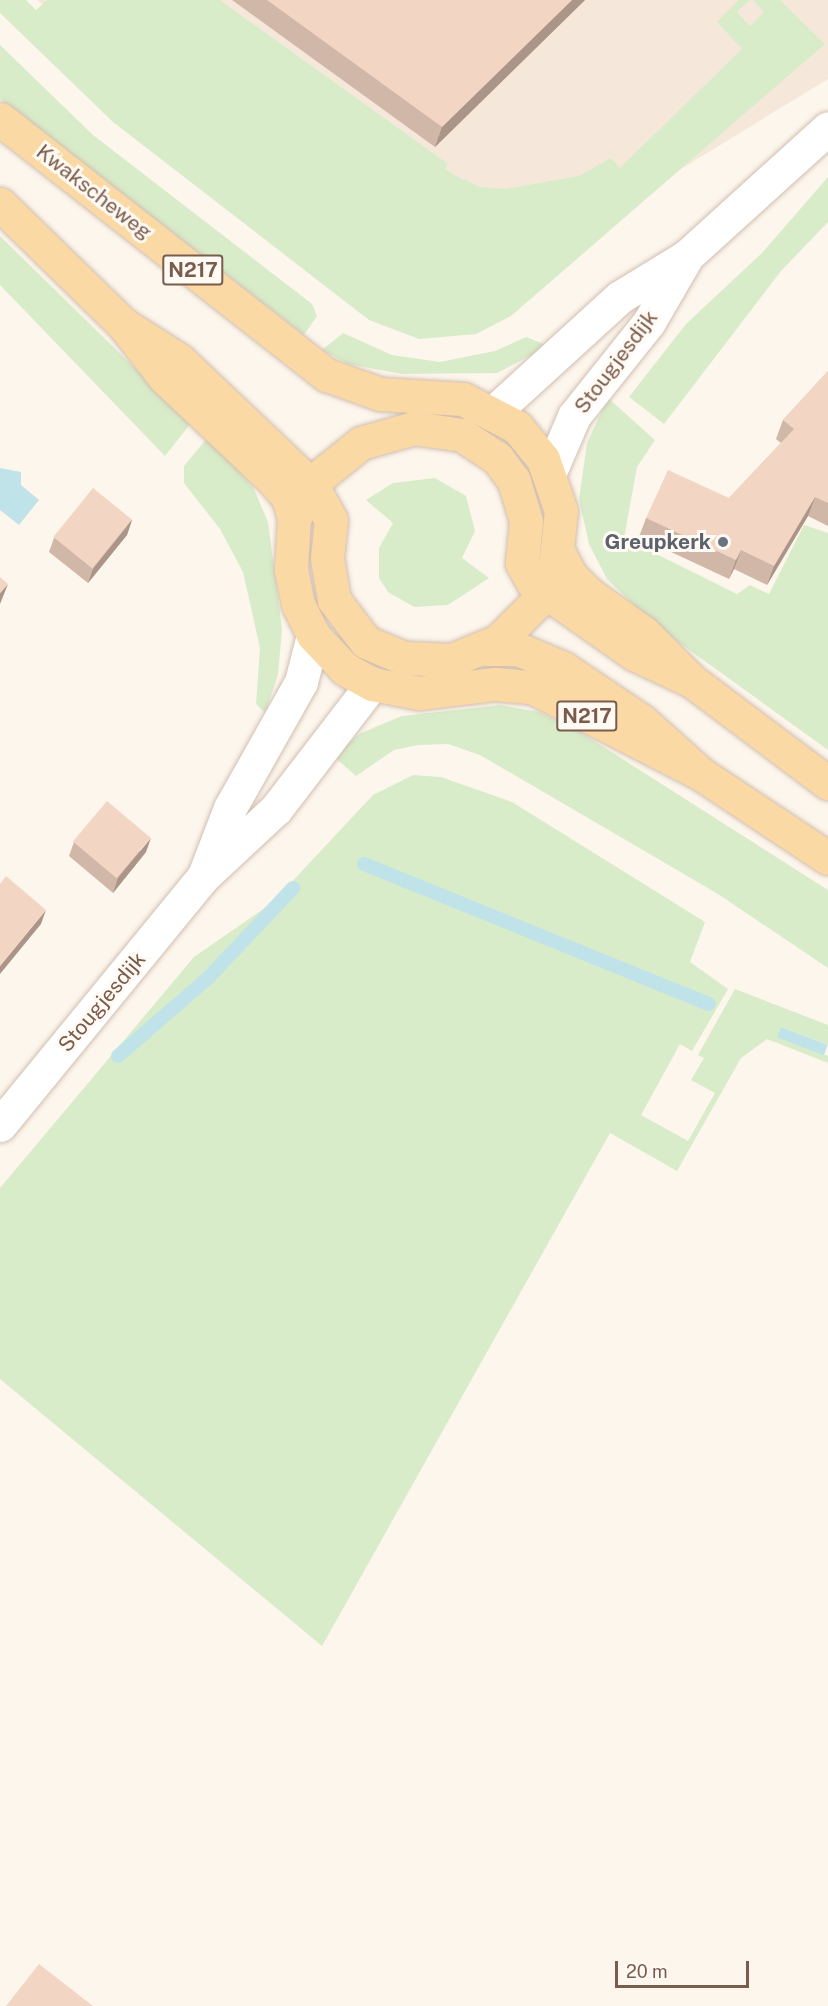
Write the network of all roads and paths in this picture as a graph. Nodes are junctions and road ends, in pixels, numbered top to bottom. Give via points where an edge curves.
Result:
1 (0, 118) edge
2 (828, 128) edge
3 (0, 204) edge
4 (687, 256) junction
5 (123, 324) junction
6 (495, 411) junction
7 (462, 435) junction
8 (550, 472) junction
9 (312, 486) junction
10 (294, 518) junction
11 (558, 551) junction
12 (544, 590) junction
13 (313, 635) junction
14 (486, 649) junction
15 (404, 658) junction
16 (692, 681) junction
17 (372, 684) junction
18 (701, 774) junction
19 (828, 783) edge
20 (828, 858) edge
21 (203, 877) junction
22 (0, 1125) edge

1 - 6 main road, Kwakscheweg / N217 via 327,375 361,390 447,396
2 - 4 street, Stougjesdijk
3 - 5 main road, N217
4 - 6 street, Stougjesdijk via 621,297
4 - 8 street, Stougjesdijk via 649,322 574,416
5 - 9 main road, N217 via 179,360
5 - 10 main road, N217 via 164,377 288,497
6 - 7 main road
6 - 8 main road, N217 via 527,436
7 - 9 main road, N217 via 422,428 385,434 350,450
7 - 12 main road, N217 via 497,458 514,481 526,521 524,573
8 - 11 main road, N217 via 561,511
9 - 10 main road, N217
9 - 15 main road, N217 via 331,520 327,565 337,606 366,642
10 - 13 main road, N217 via 294,586
11 - 12 main road, N217
11 - 16 main road, N217 via 570,575 644,633
12 - 14 main road, N217 via 519,624
12 - 16 main road, N217 via 634,654
13 - 17 main road, N217 via 339,664
13 - 21 street, Stougjesdijk via 301,682 230,808
14 - 15 main road, N217 via 452,660
14 - 18 main road, N217 via 518,649 551,660 642,721
15 - 17 main road
16 - 19 main road, N217
17 - 18 main road, N217 via 419,693 510,683 544,691 629,741
17 - 21 street, Stougjesdijk via 265,821
18 - 20 main road, N217
21 - 22 street, Stougjesdijk

